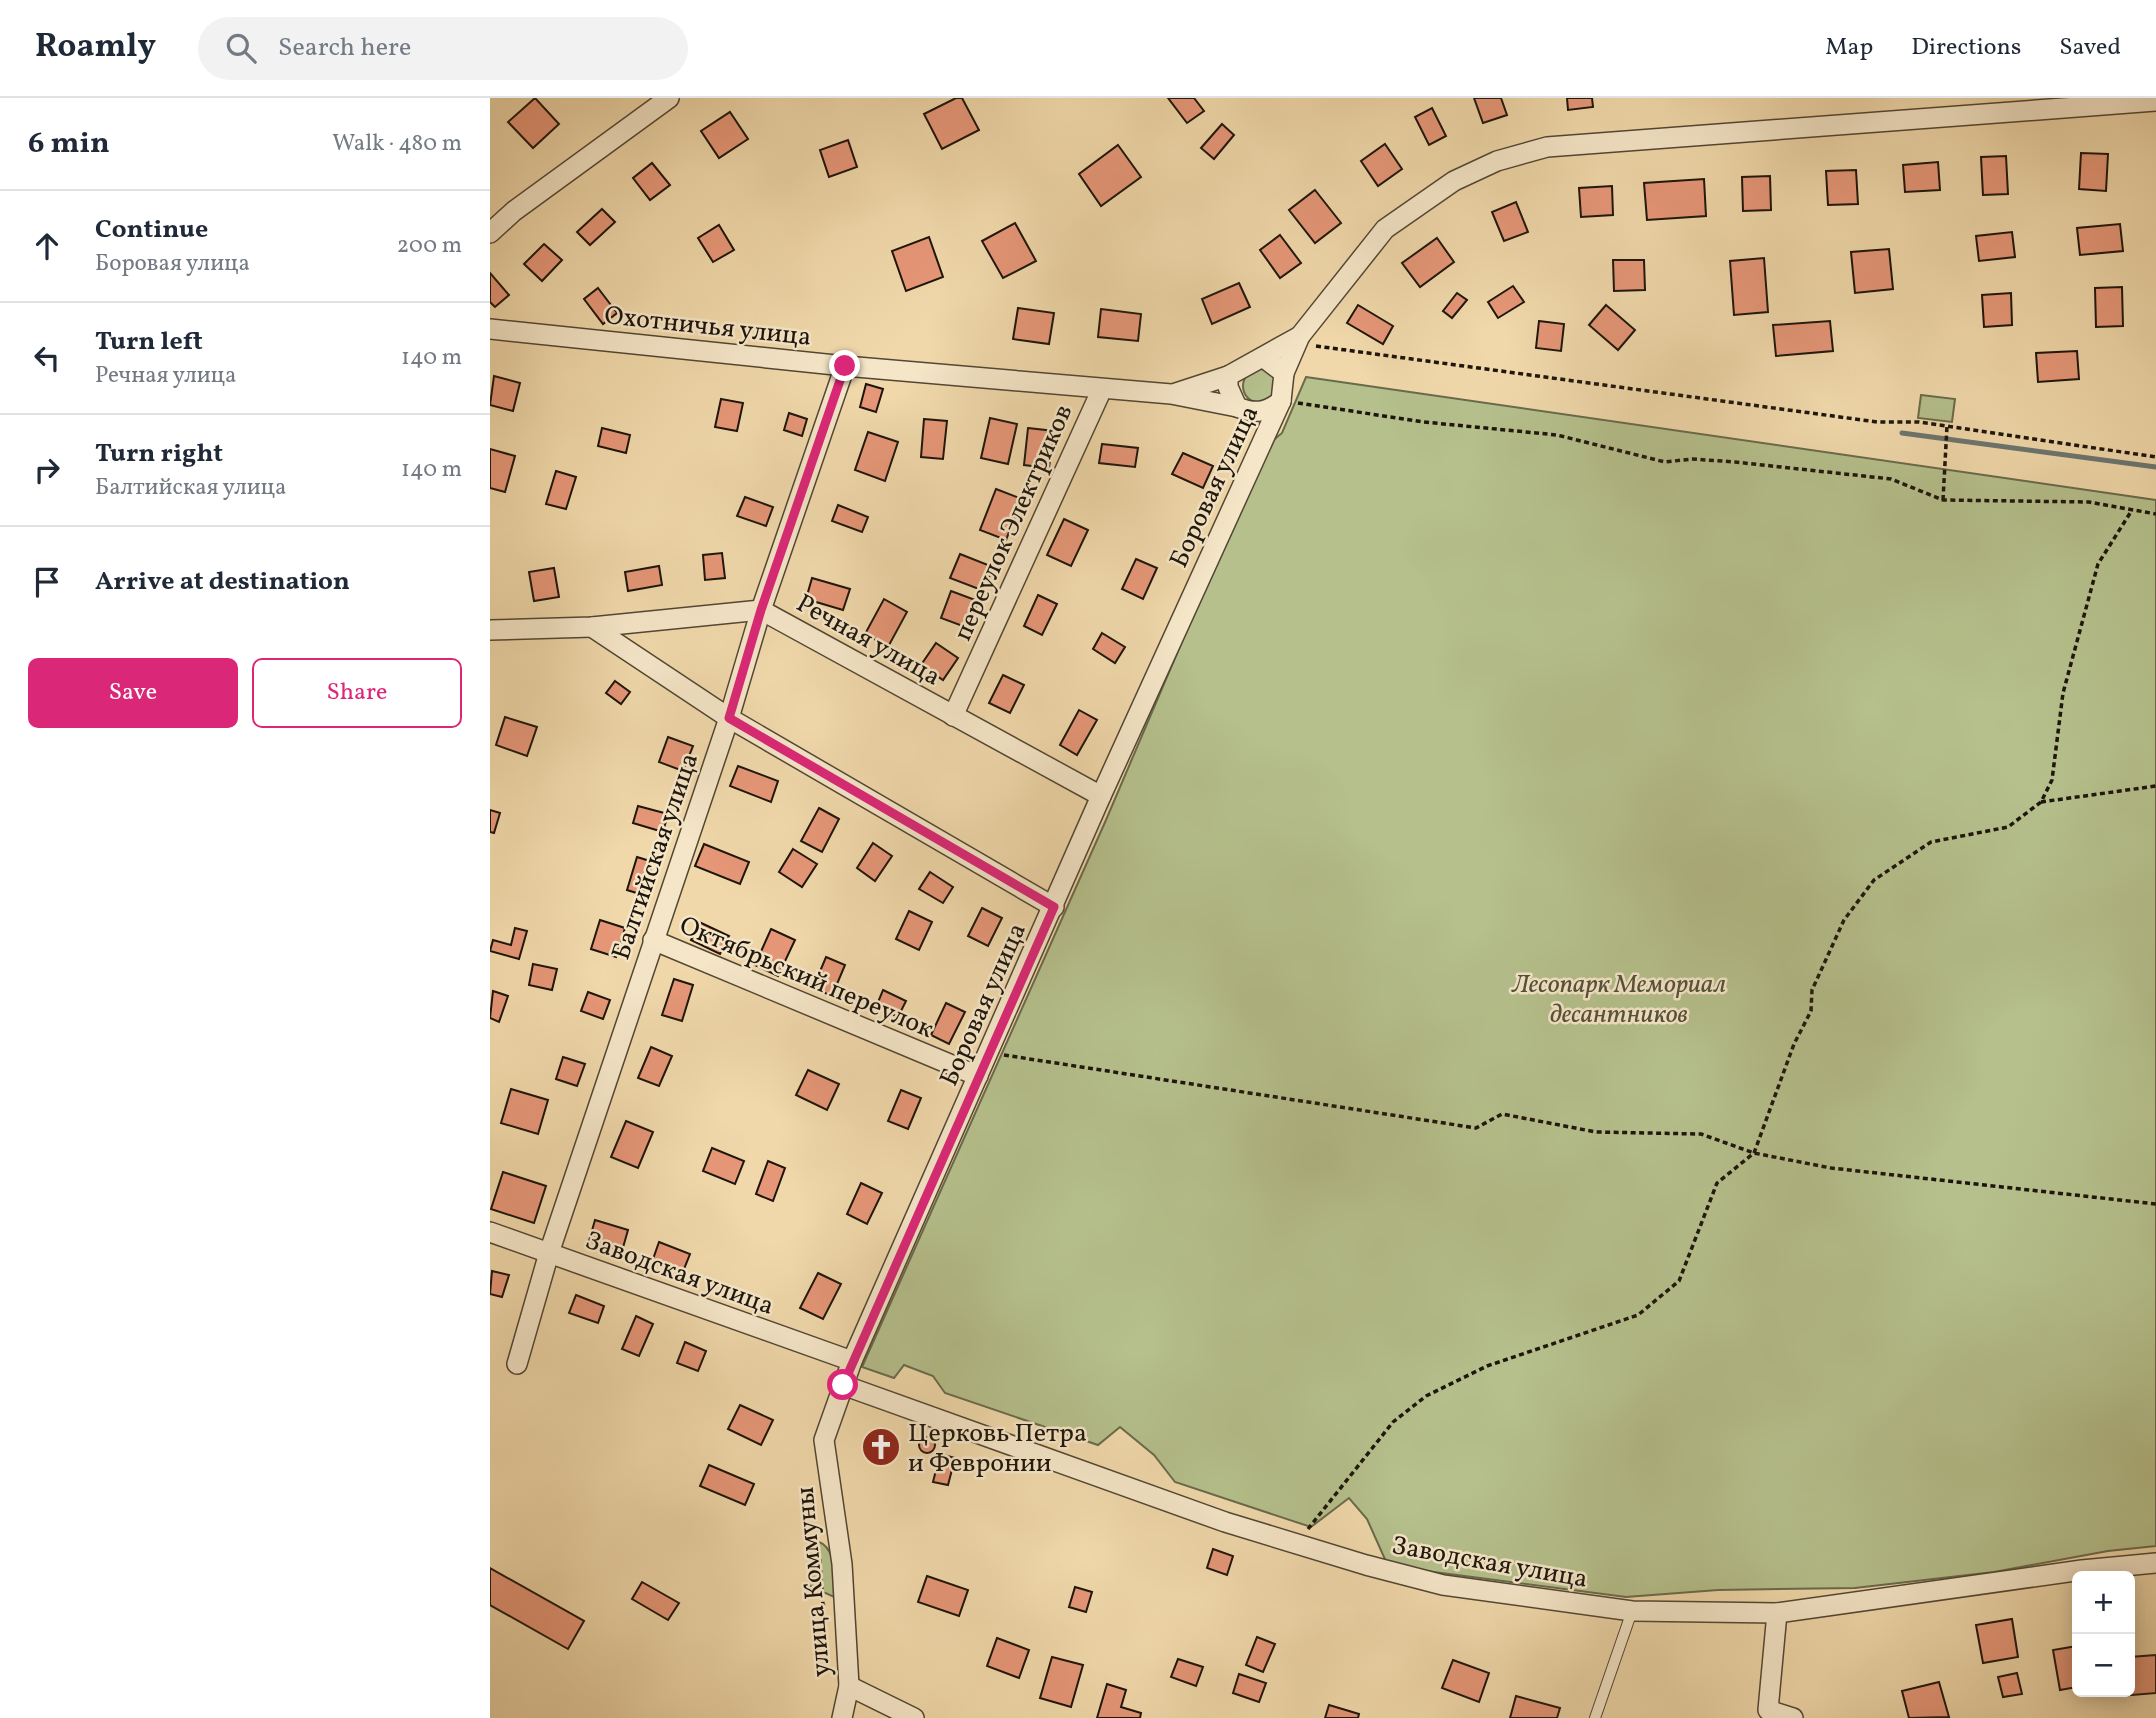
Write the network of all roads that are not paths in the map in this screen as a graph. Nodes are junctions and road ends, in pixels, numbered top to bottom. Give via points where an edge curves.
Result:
1 (669, 98) edge
2 (2156, 101) edge
3 (490, 233) edge
4 (490, 329) edge
5 (1300, 336) junction
6 (1264, 358) junction
7 (845, 366) junction
8 (1284, 373) junction
9 (1228, 376) junction
10 (1101, 389) junction
11 (1171, 394) junction
12 (1281, 401) junction
13 (1243, 409) junction
14 (1268, 428) junction
15 (761, 610) junction
16 (592, 626) junction
17 (490, 630) edge
18 (954, 716) junction
19 (729, 718) junction
20 (1101, 796) junction
21 (1054, 907) junction
22 (653, 940) junction
23 (978, 1076) junction
24 (490, 1232) edge
25 (549, 1252) junction
26 (852, 1361) junction
27 (517, 1364) dead end
28 (843, 1385) junction
29 (824, 1440) joint
30 (2156, 1563) edge
31 (1632, 1611) junction
32 (1777, 1613) junction
33 (849, 1686) junction
34 (842, 1718) edge
35 (915, 1718) edge
36 (1595, 1718) edge
37 (1793, 1718) edge

1 - 3 street
2 - 5 street via 1547,147 1520,154 1454,181 1385,229
4 - 7 street, Охотничья улица
5 - 6 street
5 - 8 street
6 - 8 street
6 - 9 street
7 - 10 street, Охотничья улица
7 - 15 street, Балтийская улица
8 - 12 street
9 - 11 street, Охотничья улица
9 - 13 street via 1228,387
10 - 11 street, Охотничья улица
10 - 18 street, переулок Электриков
11 - 13 street, Охотничья улица
12 - 13 street via 1263,412
12 - 14 street, Боровая улица
13 - 14 street, Охотничья улица
14 - 20 street, Боровая улица
15 - 16 street, Речная улица
15 - 18 street, Речная улица
15 - 19 street, Балтийская улица
16 - 17 street, Речная улица
16 - 19 street
18 - 20 street, Речная улица
19 - 21 street
19 - 22 street, Балтийская улица
20 - 21 street, Боровая улица
21 - 23 street, Боровая улица
22 - 23 street, Октябрьский переулок
22 - 25 street, Балтийская улица
23 - 26 street, Боровая улица
24 - 25 street, Заводская улица
25 - 26 street, Заводская улица
25 - 27 street, Балтийская улица
26 - 28 street, Боровая улица
28 - 29 street, Боровая улица
28 - 31 street, Заводская улица via 1226,1522 1443,1585
29 - 33 street, улица Коммуны via 842,1564
30 - 32 street, Заводская улица
31 - 32 street, Заводская улица
31 - 36 lane
32 - 37 street via 1768,1710
33 - 34 street, улица Коммуны
33 - 35 street

